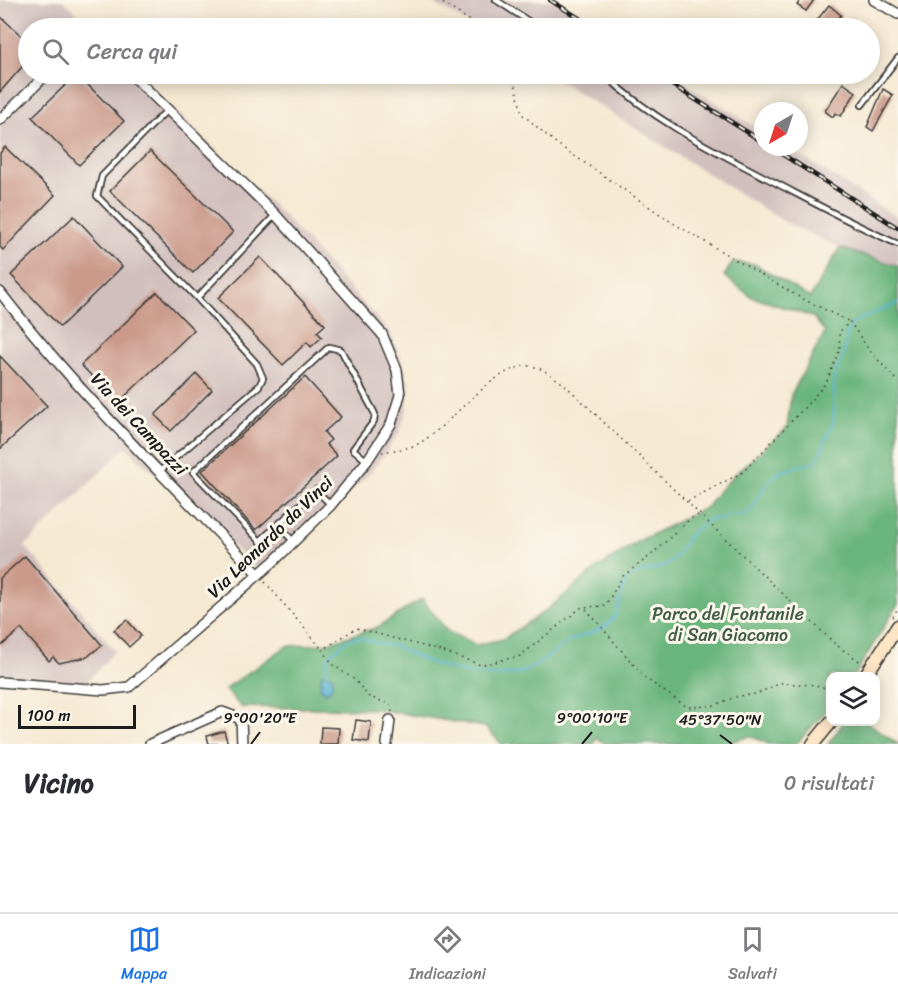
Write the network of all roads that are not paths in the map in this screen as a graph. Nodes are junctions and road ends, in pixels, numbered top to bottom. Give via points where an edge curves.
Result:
1 (496, 0) edge
2 (874, 0) edge
3 (898, 14) edge
4 (524, 18) edge
5 (898, 58) edge
6 (880, 82) edge
7 (37, 84) edge
8 (141, 84) edge
9 (615, 84) edge
10 (878, 84) edge
11 (862, 105) dead end
12 (167, 110) junction
13 (0, 120) edge
14 (275, 214) junction
15 (898, 244) edge
16 (0, 292) edge
17 (197, 298) junction
18 (370, 458) junction
19 (160, 471) junction
20 (331, 505) junction
21 (278, 525) junction
22 (294, 542) junction
23 (258, 574) junction
24 (898, 626) edge
25 (868, 672) edge
26 (0, 682) edge
27 (390, 720) road end
28 (828, 726) edge
29 (150, 744) edge
30 (245, 744) edge
31 (387, 744) edge
32 (813, 744) edge

1 - 4 lane
2 - 3 street
5 - 6 lane
7 - 13 street
8 - 12 street, Via Leonardo da Vinci
9 - 15 lane via 724,157 866,232
10 - 11 lane
12 - 14 street, Via Leonardo da Vinci
12 - 17 lane via 102,176 97,196
14 - 17 lane
14 - 18 street, Via Leonardo da Vinci via 382,334 397,370 400,395 391,424
16 - 19 street, Via dei Campazzi via 122,435
17 - 19 lane via 257,364 263,378 259,386
18 - 20 street, Via Leonardo da Vinci
18 - 21 lane via 353,449 375,414 341,350 329,347 193,472 260,541
19 - 23 street, Via dei Campazzi
20 - 21 lane via 316,490
20 - 22 street, Via Leonardo da Vinci
21 - 22 lane
22 - 23 street, Via Leonardo da Vinci
23 - 26 street, Via Leonardo da Vinci via 129,687 103,690
24 - 25 street
27 - 31 street
28 - 32 street
29 - 30 street via 222,712 241,719

